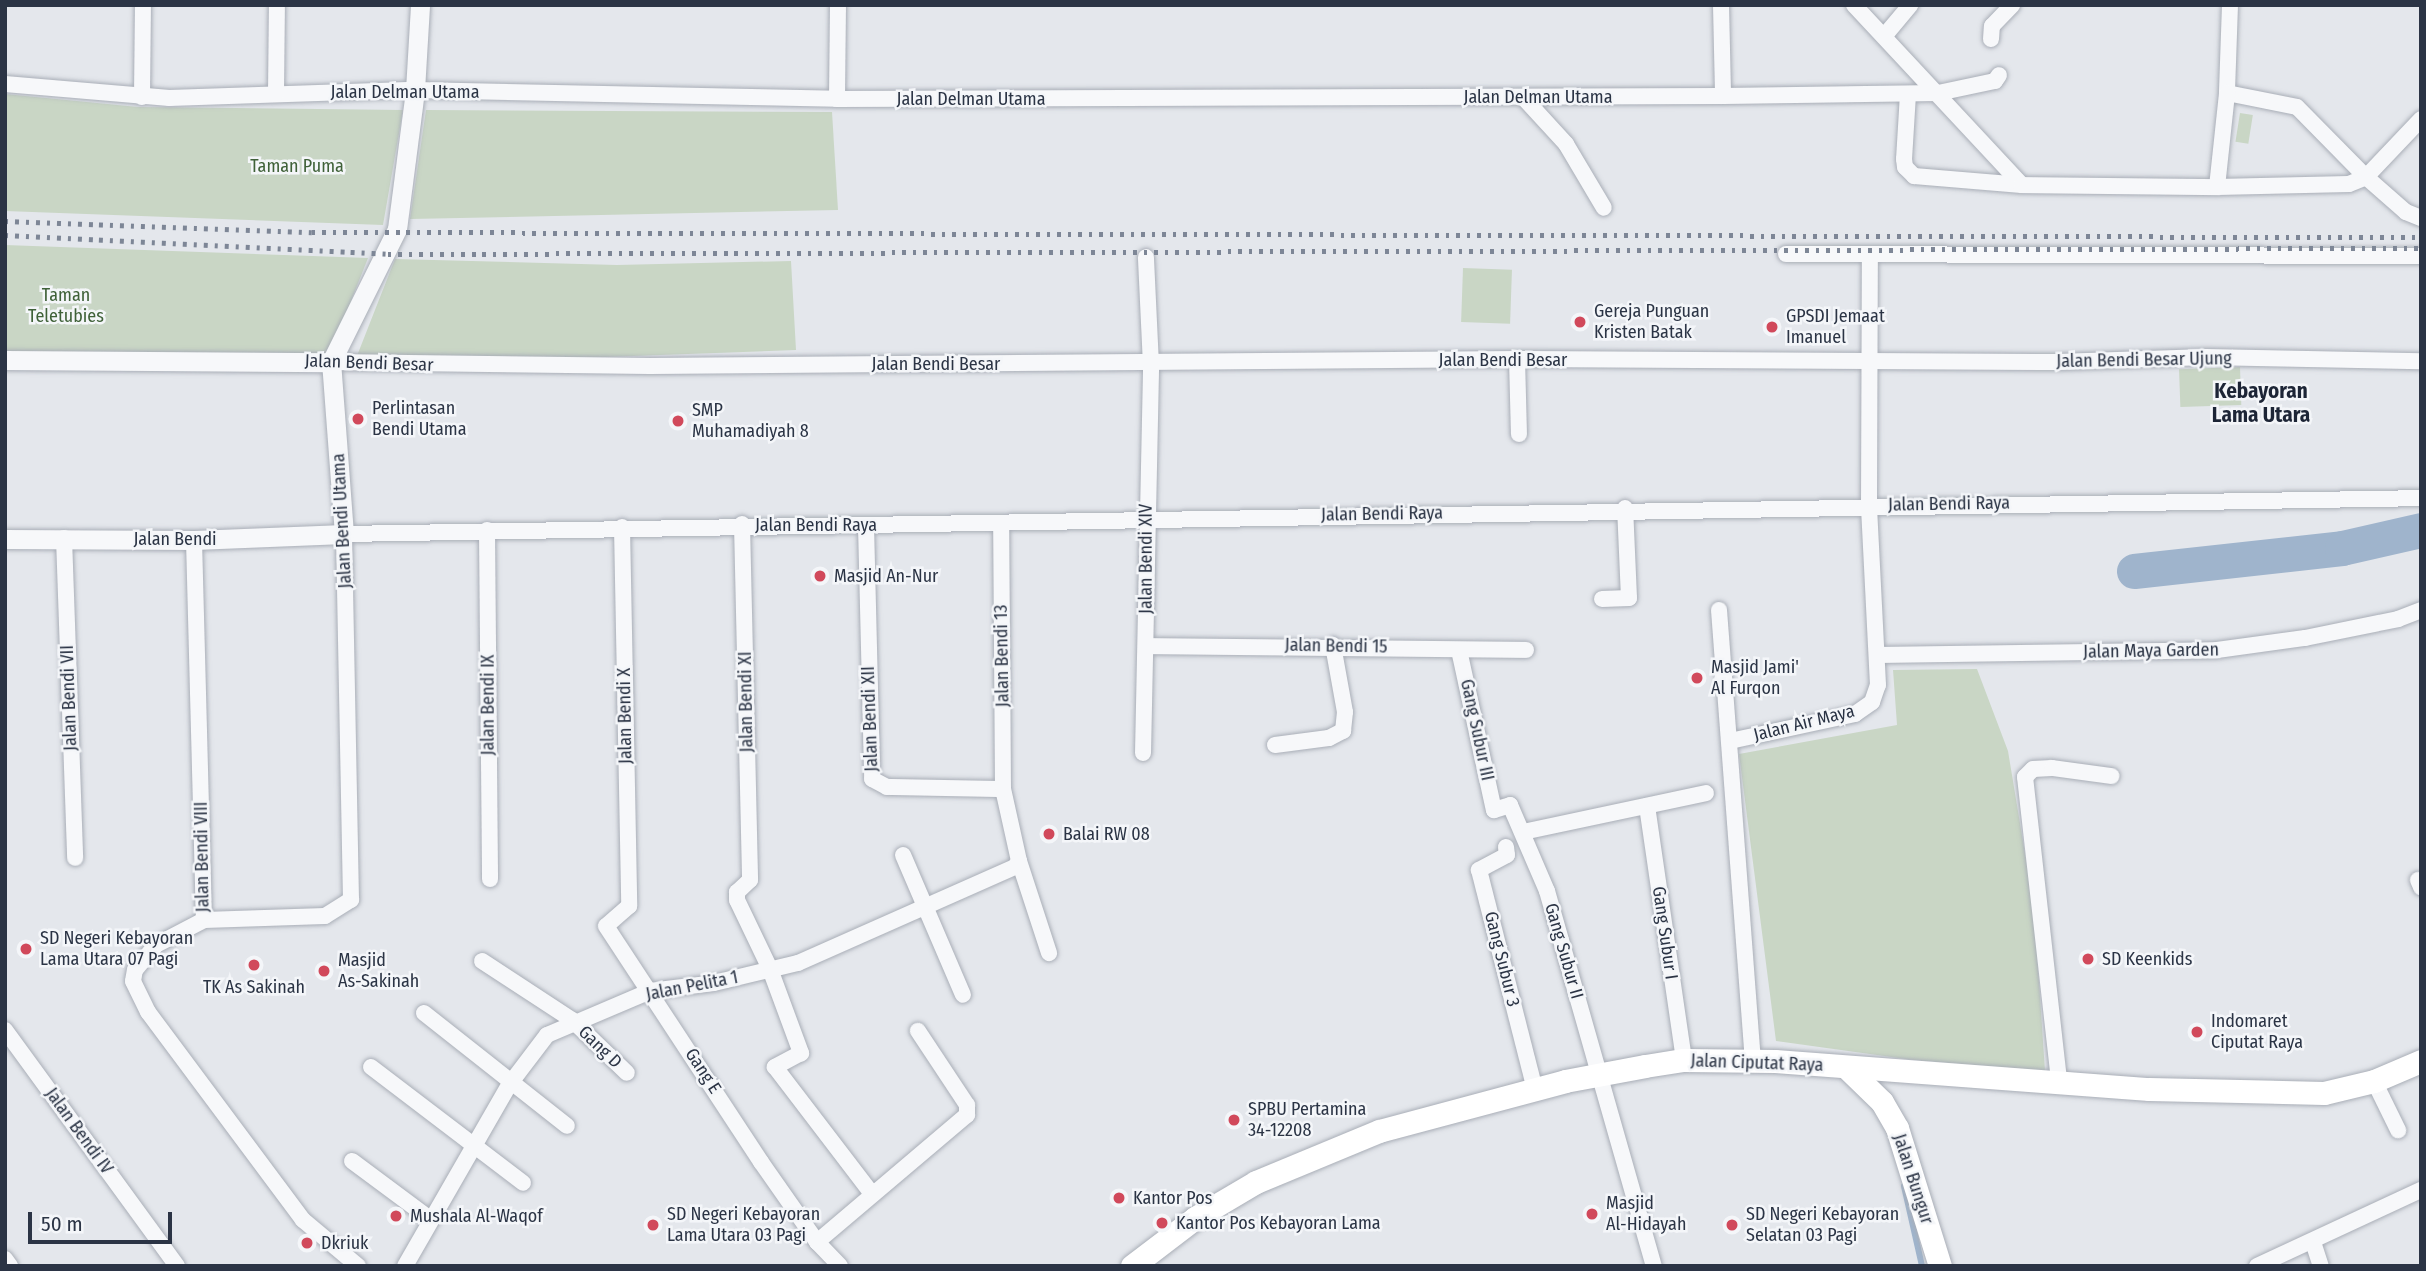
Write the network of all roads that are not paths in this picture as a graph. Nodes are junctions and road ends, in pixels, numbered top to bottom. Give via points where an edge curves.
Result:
1 (143, 5) edge
2 (277, 5) edge
3 (420, 5) edge
4 (838, 5) edge
5 (1721, 5) edge
6 (1854, 5) edge
7 (1910, 5) edge
8 (2012, 5) edge
9 (2231, 5) edge
10 (1886, 34) junction
11 (1991, 39) dead end
12 (1999, 75) dead end
13 (5, 84) edge
14 (415, 90) junction
15 (1938, 93) junction
16 (2227, 93) junction
17 (276, 94) junction
18 (1908, 94) junction
19 (1723, 96) junction
20 (142, 97) junction
21 (1523, 97) junction
22 (837, 99) junction
23 (2421, 119) edge
24 (2366, 177) junction
25 (2022, 185) junction
26 (2217, 187) junction
27 (1604, 208) dead end
28 (2420, 218) edge
29 (1786, 254) dead end
30 (1870, 254) junction
31 (2421, 256) edge
32 (1146, 257) dead end
33 (5, 359) edge
34 (1517, 359) junction
35 (2421, 361) edge
36 (331, 362) junction
37 (1867, 362) junction
38 (1151, 365) junction
39 (1519, 434) dead end
40 (2421, 498) edge
41 (1869, 505) junction
42 (1625, 508) junction
43 (1145, 520) junction
44 (1000, 523) junction
45 (742, 524) junction
46 (866, 525) junction
47 (622, 527) junction
48 (487, 530) junction
49 (344, 534) junction
50 (64, 538) junction
51 (5, 539) edge
52 (194, 540) junction
53 (1602, 600) dead end
54 (1718, 610) dead end
55 (2421, 610) edge
56 (1333, 645) junction
57 (1146, 646) junction
58 (1459, 650) junction
59 (1526, 650) dead end
60 (1877, 655) junction
61 (1730, 741) junction
62 (1275, 745) dead end
63 (1143, 753) dead end
64 (2111, 776) dead end
65 (1003, 789) junction
66 (1706, 793) dead end
67 (1647, 806) junction
68 (1494, 810) joint
69 (1523, 832) junction
70 (1506, 846) dead end
71 (903, 855) dead end
72 (75, 858) dead end
73 (1018, 861) junction
74 (490, 879) dead end
75 (629, 906) joint
76 (924, 908) junction
77 (204, 920) junction
78 (1049, 953) dead end
79 (482, 961) dead end
80 (770, 969) junction
81 (650, 991) junction
82 (962, 995) dead end
83 (424, 1013) dead end
84 (572, 1020) junction
85 (5, 1030) edge
86 (918, 1031) dead end
87 (1684, 1060) junction
88 (1753, 1060) junction
89 (2421, 1061) edge
90 (372, 1067) dead end
91 (1846, 1067) junction
92 (627, 1073) dead end
93 (1599, 1073) junction
94 (512, 1080) junction
95 (2059, 1080) junction
96 (2374, 1081) junction
97 (1535, 1089) junction
98 (567, 1126) dead end
99 (2398, 1130) dead end
100 (472, 1145) junction
101 (352, 1160) dead end
102 (523, 1183) dead end
103 (2421, 1190) edge
104 (872, 1194) junction
105 (430, 1219) junction
106 (817, 1242) junction
107 (2313, 1242) junction
108 (5, 1259) edge
109 (1146, 1261) edge
110 (2282, 1261) edge
111 (10, 1266) edge
112 (177, 1266) edge
113 (358, 1266) edge
114 (405, 1266) edge
115 (840, 1266) edge
116 (1654, 1266) edge
117 (1940, 1266) edge
118 (2258, 1266) edge
119 (2321, 1266) edge

1 - 20 street
2 - 17 street
3 - 14 street
4 - 22 street
5 - 19 street
6 - 10 street
7 - 10 street
8 - 11 street via 1992,26
9 - 16 street
10 - 15 street
12 - 15 street, Jalan Delman Utama via 1995,81
13 - 20 street, Jalan Delman Utama
14 - 17 street, Jalan Delman Utama
14 - 22 street, Jalan Delman Utama
14 - 36 street via 397,229
15 - 18 street, Jalan Delman Utama
15 - 25 street
16 - 24 street via 2297,107
16 - 26 street
17 - 20 street, Jalan Delman Utama
18 - 19 street, Jalan Delman Utama
18 - 25 street via 1904,159 1908,172
19 - 21 street, Jalan Delman Utama
21 - 22 street, Jalan Delman Utama
21 - 27 street via 1566,144
23 - 24 street
24 - 26 street via 2340,187
24 - 28 street
25 - 26 street
29 - 30 street
30 - 31 street
30 - 37 street, Jalan Air Maya
32 - 38 street, Jalan Bendi XIV
33 - 36 street, Jalan Bendi Besar
34 - 37 street, Jalan Bendi Besar
34 - 38 street, Jalan Bendi Besar
34 - 39 street
35 - 37 street, Jalan Bendi Besar Ujung via 2207,357
36 - 38 street, Jalan Bendi Besar
36 - 49 street, Jalan Bendi Utama
37 - 41 street, Jalan Air Maya
38 - 43 street, Jalan Bendi XIV
40 - 41 street, Jalan Bendi Raya
41 - 42 street, Jalan Bendi Raya
41 - 60 street, Jalan Air Maya
42 - 43 street, Jalan Bendi Raya
42 - 53 street via 1629,598
43 - 44 street, Jalan Bendi Raya
43 - 57 street, Jalan Bendi XIV
44 - 46 street, Jalan Bendi Raya
44 - 65 street, Jalan Bendi 13
45 - 46 street, Jalan Bendi Raya
45 - 47 street, Jalan Bendi Raya
45 - 80 street, Jalan Bendi XI via 750,880 737,892 737,900
46 - 65 street, Jalan Bendi XII via 872,779 887,787
47 - 48 street, Jalan Bendi Raya
47 - 75 street, Jalan Bendi X
48 - 49 street, Jalan Bendi Raya
48 - 74 street, Jalan Bendi IX
49 - 52 street, Jalan Bendi
49 - 77 street, Jalan Bendi Utama via 351,900 325,916
50 - 51 street, Jalan Bendi
50 - 52 street, Jalan Bendi
50 - 72 street, Jalan Bendi VII
52 - 77 street, Jalan Bendi VIII
54 - 61 street
55 - 60 street, Jalan Maya Garden via 2398,620 2217,650
56 - 57 street, Jalan Bendi 15
56 - 58 street, Jalan Bendi 15
56 - 62 street via 1345,712 1343,731 1329,738
57 - 63 street, Jalan Bendi XIV
58 - 59 street, Jalan Bendi 15
58 - 68 street, Gang Subur III
60 - 61 street, Jalan Air Maya via 1878,685 1871,702 1855,714
61 - 88 street, Jalan Air Maya
64 - 95 street via 2052,768 2033,769 2025,777
65 - 73 street
66 - 67 street
67 - 69 street
67 - 87 street, Gang Subur I
68 - 69 street, Gang Subur II via 1510,805
69 - 93 street, Gang Subur II via 1551,904
70 - 97 street, Gang Subur 3 via 1507,855 1479,870
71 - 76 street
73 - 76 street, Jalan Pelita 1 via 1009,870
73 - 78 street
75 - 81 street, Gang E via 606,926
76 - 80 street, Jalan Pelita 1 via 798,963
76 - 82 street
77 - 113 street, Jalan Bendi VIII via 156,945 142,959 133,981 138,995 303,1220
79 - 84 street, Gang D
80 - 81 street, Jalan Pelita 1
80 - 104 street via 801,1053 775,1067
81 - 84 street, Jalan Pelita 1
81 - 106 street, Gang E
83 - 94 street
84 - 92 street, Gang D
84 - 94 street, Jalan Pelita 1 via 547,1035
85 - 112 street, Jalan Bendi IV
86 - 104 street via 968,1111
87 - 88 main road, Jalan Ciputat Raya
87 - 93 main road, Jalan Ciputat Raya
88 - 91 main road, Jalan Ciputat Raya
89 - 96 main road, Jalan Ciputat Raya
90 - 100 street
91 - 95 main road, Jalan Ciputat Raya
91 - 117 main road, Jalan Bungur via 1882,1102 1897,1128 1912,1163
93 - 97 main road, Jalan Ciputat Raya
93 - 116 street, Gang Subur II
94 - 98 street
94 - 100 street, Jalan Pelita 1
95 - 96 main road, Jalan Ciputat Raya via 2257,1093 2324,1093
96 - 99 street
97 - 109 main road, Jalan Ciputat Raya via 1379,1131 1296,1163 1217,1204
100 - 102 street
100 - 105 street, Jalan Pelita 1
101 - 105 street
103 - 107 street
104 - 106 street
105 - 114 street, Jalan Pelita 1
106 - 115 street
107 - 110 street
107 - 119 street
108 - 111 street
110 - 118 street

